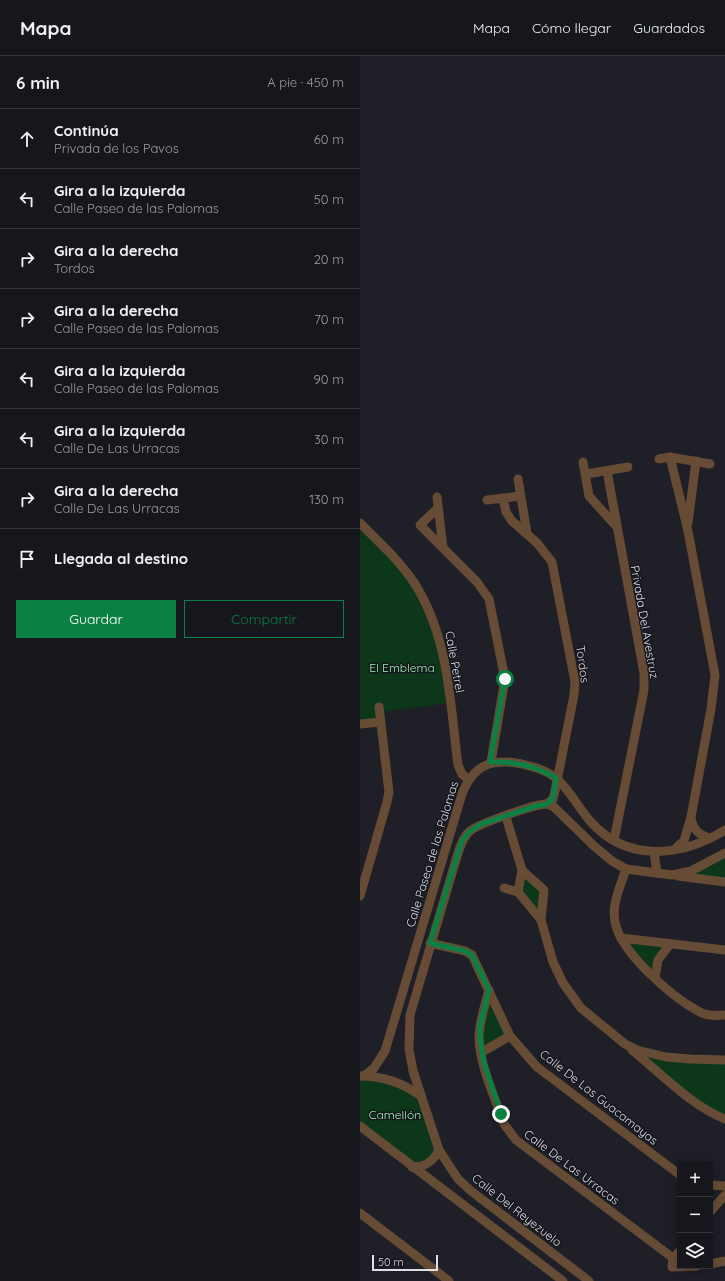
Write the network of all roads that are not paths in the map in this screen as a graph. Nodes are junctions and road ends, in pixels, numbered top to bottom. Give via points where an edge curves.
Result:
1 (670, 457) junction
2 (659, 459) dead end
3 (696, 461) junction
4 (583, 462) dead end
5 (710, 464) dead end
6 (628, 467) dead end
7 (607, 470) junction
8 (586, 474) junction
9 (518, 479) dead end
10 (520, 496) junction
11 (437, 497) dead end
12 (503, 498) junction
13 (487, 500) dead end
14 (438, 508) junction
15 (360, 523) edge
16 (616, 526) junction
17 (688, 531) junction
18 (526, 534) junction
19 (444, 548) junction
20 (379, 707) dead end
21 (380, 722) junction
22 (360, 724) edge
23 (490, 762) junction
24 (556, 778) junction
25 (468, 779) junction
26 (547, 804) junction
27 (506, 817) junction
28 (691, 817) junction
29 (725, 830) edge
30 (710, 838) junction
31 (614, 840) junction
32 (672, 850) junction
33 (654, 852) junction
34 (725, 853) edge
35 (626, 869) junction
36 (522, 870) junction
37 (657, 873) junction
38 (672, 875) junction
39 (725, 882) edge
40 (504, 888) dead end
41 (518, 892) junction
42 (360, 896) edge
43 (541, 920) junction
44 (621, 938) junction
45 (430, 943) junction
46 (670, 944) junction
47 (723, 951) edge
48 (655, 978) junction
49 (489, 990) junction
50 (725, 1015) edge
51 (510, 1036) junction
52 (625, 1044) junction
53 (482, 1052) junction
54 (725, 1060) edge
55 (362, 1076) edge
56 (421, 1096) junction
57 (725, 1119) edge
58 (360, 1126) edge
59 (439, 1150) junction
60 (412, 1167) junction
61 (677, 1173) edge
62 (713, 1185) edge
63 (725, 1186) edge
64 (725, 1195) edge
65 (713, 1204) edge
66 (360, 1213) edge
67 (677, 1254) edge
68 (673, 1258) junction
69 (725, 1261) edge
70 (713, 1263) edge
71 (677, 1267) edge
72 (448, 1281) edge
73 (563, 1281) edge
74 (589, 1281) edge

1 - 2 street
1 - 3 street
1 - 17 street
3 - 5 street
3 - 17 street
4 - 8 street
6 - 7 street
7 - 8 street
7 - 16 street, Privada Del Avestruz
8 - 16 street via 589,496
9 - 10 street
10 - 12 street
10 - 18 street
11 - 14 street
12 - 13 street
12 - 18 street, Tordos via 506,512
14 - 19 street
14 - 19 street via 420,525
15 - 25 street, Calle Petrel via 414,582 434,621 443,652 458,765
16 - 31 street, Privada Del Avestruz via 644,674 644,690
17 - 28 street via 715,675
18 - 24 street, Tordos via 546,552 552,562 575,682
19 - 23 street via 482,588 489,599 505,679
20 - 21 street
21 - 22 street
21 - 42 street via 388,780 387,802
23 - 24 street via 507,761 543,770
23 - 25 street, Calle Paseo de las Palomas
24 - 26 street, Tordos via 553,798
24 - 31 street via 591,822
25 - 55 street, Calle Paseo de las Palomas via 385,1051 374,1068
26 - 27 street, Calle Paseo de las Palomas
26 - 35 street via 554,807 612,861
27 - 36 street
27 - 45 street, Calle Paseo de las Palomas via 481,824 470,831 462,841
28 - 30 street via 693,826 699,834
28 - 32 street via 684,841
29 - 30 street
30 - 32 street
31 - 33 street via 638,850
32 - 33 street
33 - 37 street
34 - 38 street via 691,871
35 - 37 street
35 - 44 street via 614,909 616,927
36 - 41 street
36 - 43 street via 544,890
37 - 38 street
38 - 39 street
40 - 41 street
41 - 43 street
43 - 52 street via 553,962 570,994 581,1008
44 - 46 street
44 - 48 street via 632,955
45 - 49 street via 472,955
45 - 56 street, Calle Paseo de las Palomas via 408,1031 409,1049
46 - 47 street
46 - 48 street via 658,960
48 - 50 street via 698,1012
49 - 51 street, Calle De Las Guacamayas
49 - 53 street, Calle De Las Urracas via 480,1026
51 - 53 street
51 - 61 street, Calle De Las Guacamayas via 537,1067
52 - 54 street via 648,1053 666,1056
52 - 57 street via 699,1105
53 - 68 street, Calle De Las Urracas via 504,1124 516,1140
55 - 56 street, Calle Paseo de las Palomas via 395,1082 409,1087
56 - 59 street, Calle Paseo de las Palomas
58 - 60 street
59 - 60 street via 428,1164
59 - 74 street, Calle Del Reyezuelo via 458,1179 471,1192
60 - 73 street
62 - 63 street
64 - 65 street
66 - 72 street
67 - 68 street
68 - 71 street, Calle De Las Urracas via 672,1267
69 - 70 street

